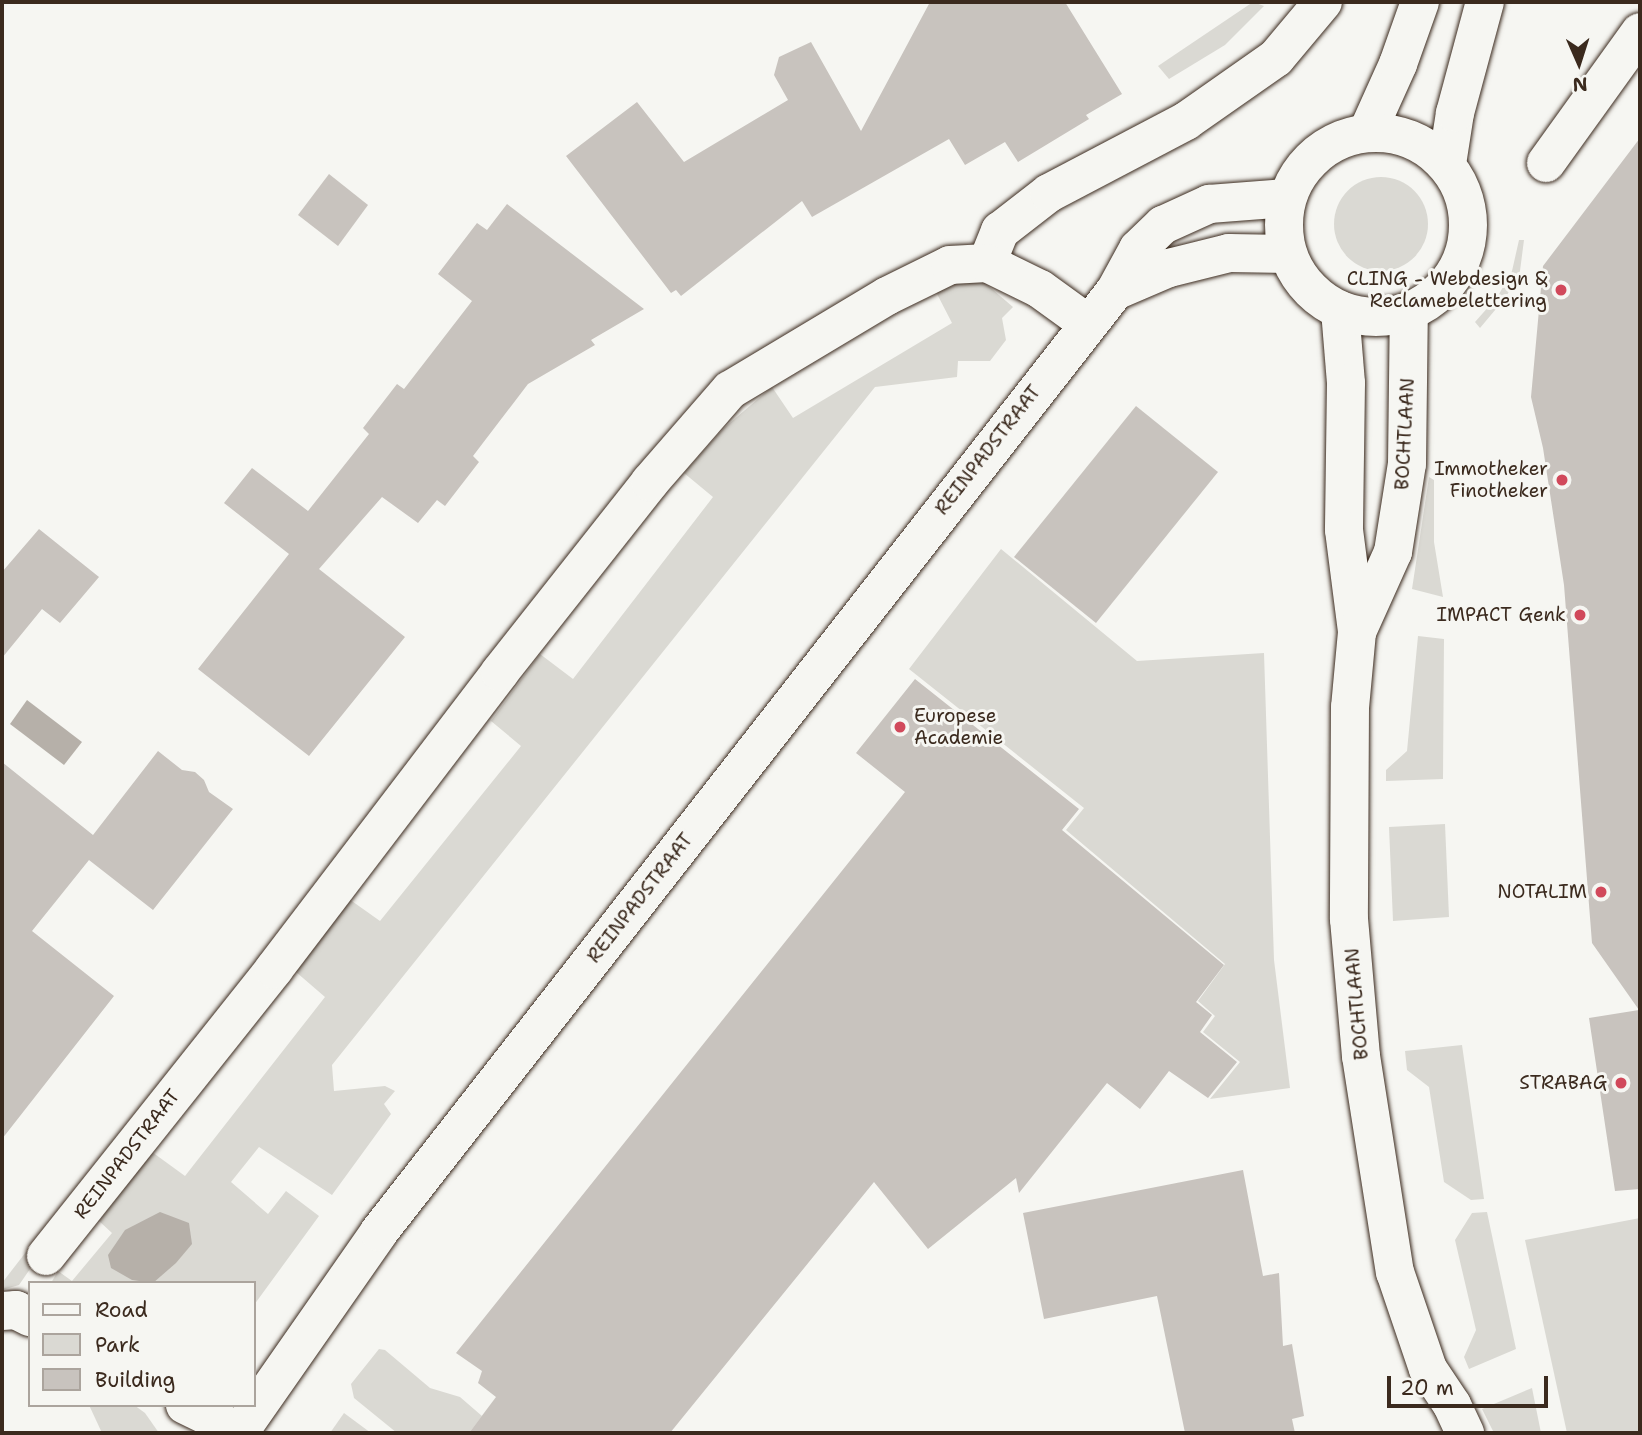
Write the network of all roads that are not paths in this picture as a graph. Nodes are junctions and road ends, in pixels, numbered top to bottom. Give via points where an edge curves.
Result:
1 (1323, 2) edge
2 (1420, 2) edge
3 (1485, 2) edge
4 (1640, 32) edge
5 (1367, 132) junction
6 (1546, 163) dead end
7 (1447, 164) junction
8 (1287, 198) junction
9 (1288, 254) junction
10 (987, 262) junction
11 (1115, 291) junction
12 (1340, 310) junction
13 (1409, 311) junction
14 (1087, 323) junction
15 (1357, 632) junction
16 (46, 1256) dead end
17 (2, 1311) edge
18 (28, 1316) edge
19 (1428, 1369) junction
20 (190, 1407) edge
21 (241, 1433) edge
22 (1436, 1433) edge
23 (1465, 1433) edge

1 - 10 street via 1276,58 1186,121 1049,193 1000,231
2 - 5 street
3 - 7 street via 1458,100
4 - 6 street
5 - 7 street via 1397,135 1424,145
5 - 8 street via 1333,143 1304,166
7 - 13 street via 1464,195 1469,230 1466,242 1460,265 1439,293
8 - 9 street via 1283,226
8 - 11 street, REINPADSTRAAT via 1209,204 1163,225 1138,249
9 - 11 street, REINPADSTRAAT via 1229,253 1168,268
9 - 12 street via 1313,292
10 - 14 street via 1040,289
10 - 16 street, REINPADSTRAAT via 950,265 887,296 730,390 650,482
11 - 14 street, REINPADSTRAAT
12 - 13 street via 1374,317
12 - 15 street, BOCHTLAAN via 1346,383 1344,530
13 - 15 street, BOCHTLAAN via 1407,464 1393,552
14 - 21 street, REINPADSTRAAT via 379,1232
15 - 19 street, BOCHTLAAN via 1350,707 1349,919 1361,1056 1395,1272
17 - 18 street via 16,1310
19 - 22 street, BOCHTLAAN via 1429,1408
19 - 23 street, BOCHTLAAN
20 - 21 street, REINPADSTRAAT

